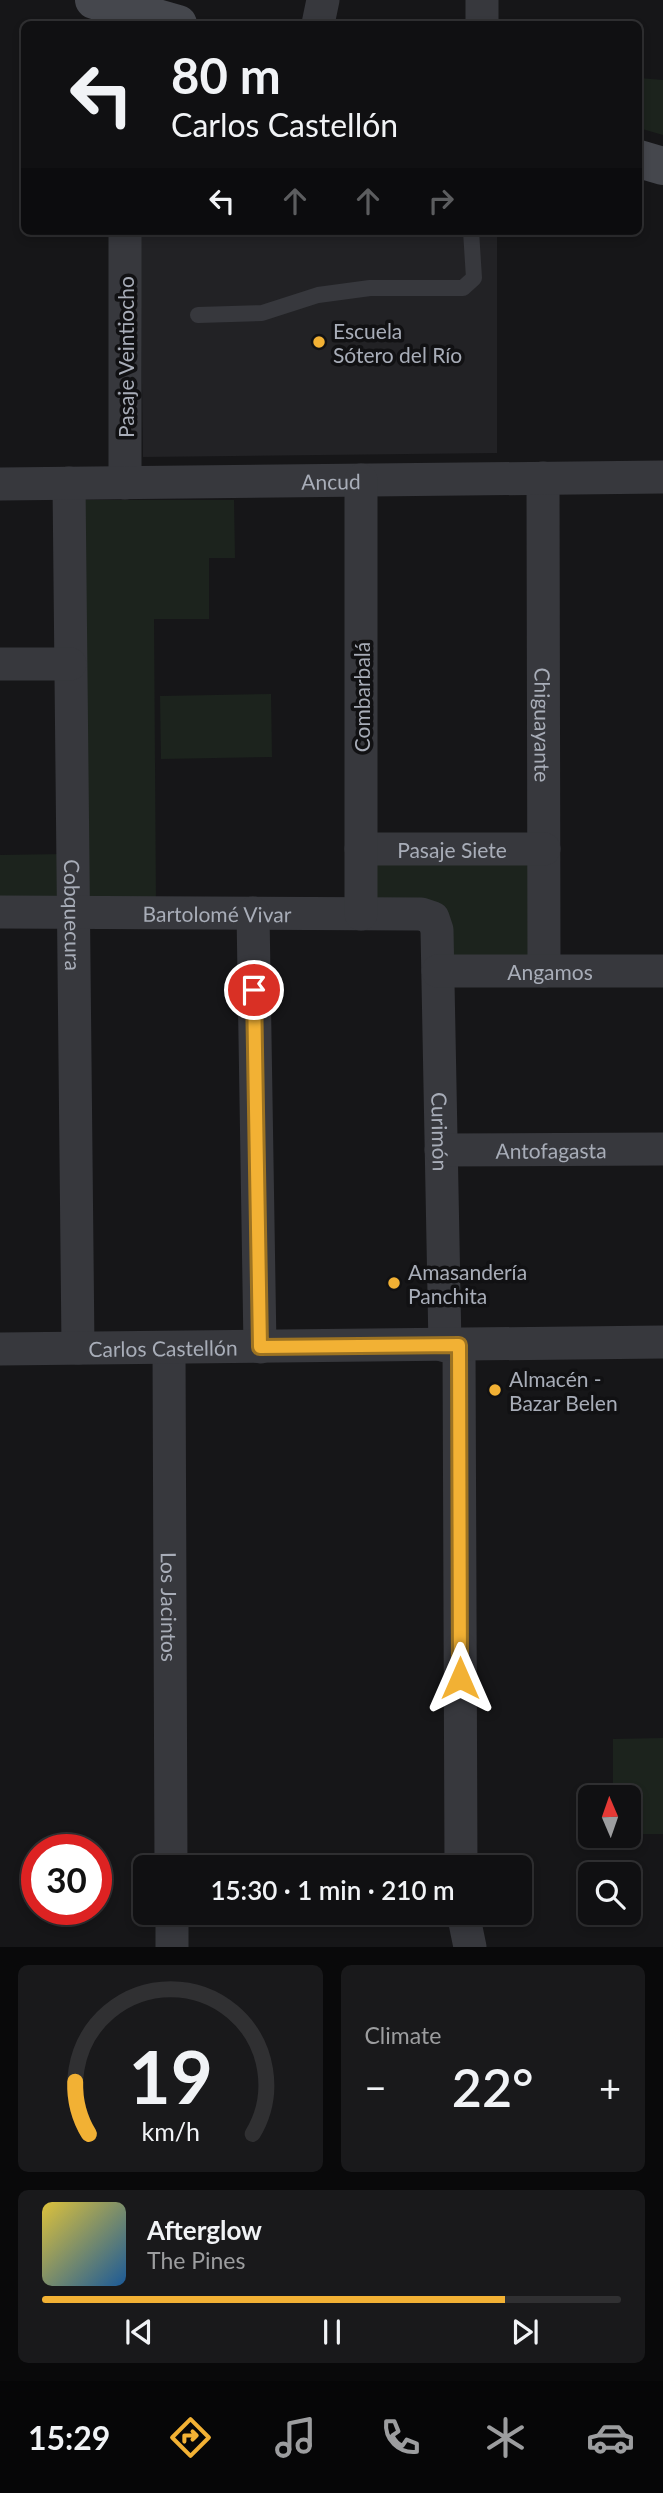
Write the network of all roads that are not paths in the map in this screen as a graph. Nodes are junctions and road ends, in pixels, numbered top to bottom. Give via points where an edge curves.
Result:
1 (94, 0) edge
2 (323, 0) edge
3 (482, 0) edge
4 (161, 21) edge
5 (319, 21) edge
6 (482, 21) edge
7 (642, 160) edge
8 (663, 166) edge
9 (125, 235) edge
10 (471, 235) edge
11 (198, 315) dead end
12 (663, 477) edge
13 (542, 478) junction
14 (361, 480) junction
15 (69, 483) junction
16 (125, 483) junction
17 (0, 484) edge
18 (0, 664) edge
19 (70, 664) junction
20 (361, 849) junction
21 (544, 849) junction
22 (0, 912) edge
23 (73, 912) junction
24 (253, 913) junction
25 (361, 914) junction
26 (433, 918) joint
27 (438, 971) junction
28 (544, 971) junction
29 (663, 971) edge
30 (663, 1149) edge
31 (441, 1150) junction
32 (663, 1342) edge
33 (452, 1345) junction
34 (260, 1347) junction
35 (78, 1348) junction
36 (169, 1348) junction
37 (0, 1349) edge
38 (171, 1855) edge
39 (461, 1855) edge
40 (172, 1925) edge
41 (465, 1925) edge
42 (172, 1947) edge
43 (470, 1947) edge

1 - 4 main road
2 - 5 street
3 - 6 street
7 - 8 main road
9 - 16 street, Pasaje Veintiocho
10 - 11 lane via 474,278 463,288 370,288 318,295 262,313
12 - 13 street, Ancud
13 - 14 street, Ancud
13 - 21 street, Chiguayante
14 - 16 street, Ancud
14 - 20 street, Combarbalá
15 - 16 street, Ancud
15 - 17 street, Ancud
15 - 19 street, Cobquecura
18 - 19 street
19 - 23 street, Cobquecura
20 - 21 street, Pasaje Siete
20 - 25 street, Combarbalá
21 - 28 street, Chiguayante
22 - 23 street, Bartolomé Vivar
23 - 24 street, Bartolomé Vivar
23 - 35 street, Cobquecura
24 - 25 street, Bartolomé Vivar
24 - 34 street
25 - 26 street, Bartolomé Vivar
26 - 27 street, Curimón via 438,930
27 - 28 street, Angamos
27 - 31 street, Curimón
28 - 29 street, Angamos
30 - 31 street, Antofagasta
31 - 33 street, Curimón
32 - 33 street, Carlos Castellón
33 - 34 street, Carlos Castellón
33 - 39 street, Curimón
34 - 36 street, Carlos Castellón
35 - 36 street, Carlos Castellón
35 - 37 street, Carlos Castellón
36 - 38 street, Los Jacintos
40 - 42 street
41 - 43 street

